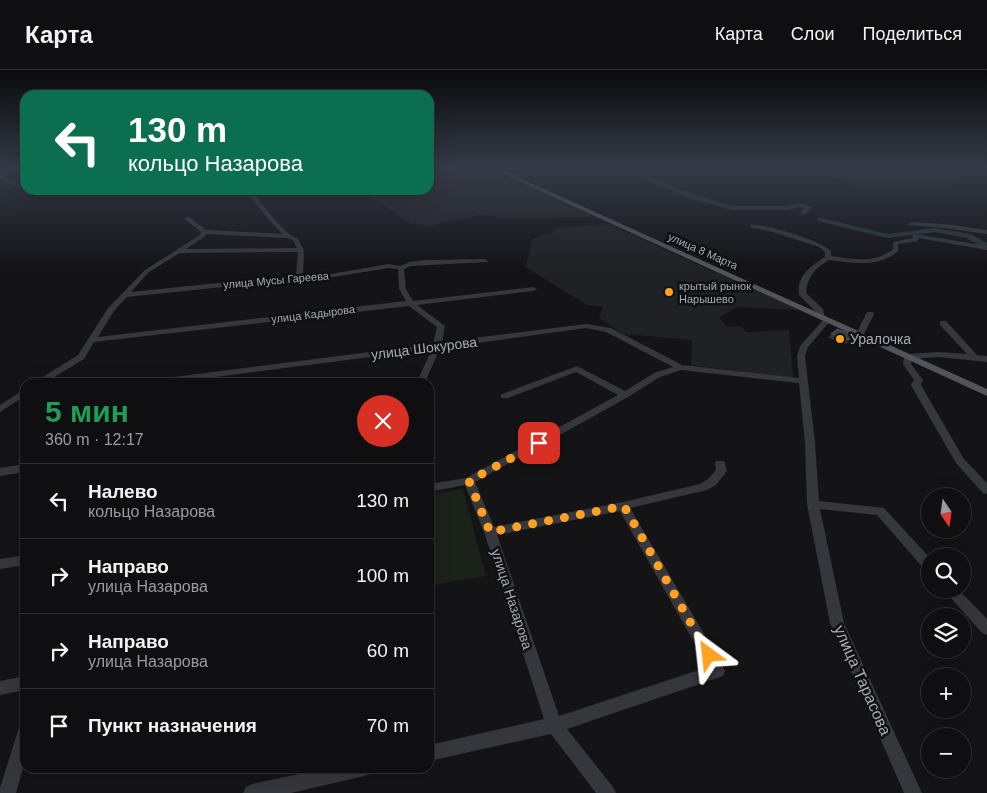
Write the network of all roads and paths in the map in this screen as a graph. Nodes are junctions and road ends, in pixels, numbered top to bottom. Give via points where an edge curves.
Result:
1 (257, 201) edge
2 (565, 201) edge
3 (187, 218) dead end
4 (911, 224) dead end
5 (752, 226) dead end
6 (204, 232) junction
7 (987, 232) edge
8 (288, 236) junction
9 (987, 248) edge
10 (301, 250) junction
11 (177, 251) junction
12 (828, 258) junction
13 (485, 261) dead end
14 (401, 268) junction
15 (299, 277) junction
16 (533, 289) dead end
17 (125, 295) junction
18 (408, 302) junction
19 (870, 314) dead end
20 (824, 318) junction
21 (943, 323) dead end
22 (860, 334) junction
23 (93, 340) junction
24 (437, 346) junction
25 (908, 357) junction
26 (975, 358) junction
27 (987, 359) edge
28 (680, 367) junction
29 (47, 378) edge
30 (190, 378) edge
31 (423, 378) edge
32 (802, 381) junction
33 (987, 393) edge
34 (20, 395) edge
35 (626, 395) junction
36 (505, 396) dead end
37 (20, 399) edge
38 (13, 400) junction
39 (0, 409) edge
40 (720, 464) dead end
41 (20, 469) edge
42 (0, 472) edge
43 (469, 481) junction
44 (434, 487) edge
45 (987, 490) edge
46 (813, 504) junction
47 (624, 506) junction
48 (490, 532) junction
49 (921, 556) edge
50 (20, 561) edge
51 (0, 564) edge
52 (958, 598) edge
53 (987, 629) edge
54 (20, 684) edge
55 (0, 688) edge
56 (554, 725) junction
57 (20, 750) edge
58 (434, 752) edge
59 (344, 773) edge
60 (278, 790) edge
61 (7, 793) edge
62 (252, 793) edge
63 (607, 793) edge
64 (913, 793) edge

1 - 8 street
2 - 20 main road, улица 8 Марта
3 - 6 street
4 - 7 street
5 - 12 street via 821,246 828,251
6 - 8 street
6 - 11 street
8 - 10 street via 295,238
9 - 12 street via 915,236 915,240 895,243 893,254 874,260 856,262
10 - 11 street
10 - 15 street
11 - 17 street via 147,271
12 - 20 street via 806,273 802,293
13 - 14 street, улица Мусы Гареева via 425,262
14 - 15 street, улица Мусы Гареева via 389,266 325,278
14 - 18 street via 400,282
15 - 17 street, улица Мусы Гареева
16 - 18 street, улица Кадырова
17 - 23 street via 111,310
18 - 23 street, улица Кадырова
18 - 24 street via 441,326
19 - 22 street
20 - 22 main road, улица 8 Марта
20 - 32 street, улица Тарасова via 804,346
21 - 26 street
22 - 25 main road, улица 8 Марта
23 - 29 street via 81,357
24 - 28 street, улица Шокурова via 586,326 608,330
24 - 30 street, улица Шокурова
24 - 31 street
25 - 26 street via 935,354
25 - 33 main road, улица 8 Марта
25 - 45 street via 907,364 919,380 917,387 960,461
26 - 27 street
28 - 32 street
28 - 35 street via 657,376
32 - 46 street, улица Тарасова
34 - 38 street
35 - 36 street via 577,369
35 - 43 street
37 - 38 street
38 - 39 street
40 - 47 street via 722,471 717,478 703,487
41 - 42 street
43 - 44 street
43 - 48 street, улица Назарова
46 - 49 street via 880,511
46 - 64 street, улица Тарасова via 837,623
47 - 48 street
47 - 56 street via 718,671
48 - 56 street, улица Назарова
50 - 51 street
52 - 53 street
54 - 55 street
56 - 58 street
56 - 63 street, улица Назарова
57 - 61 street
59 - 60 street
60 - 62 street

